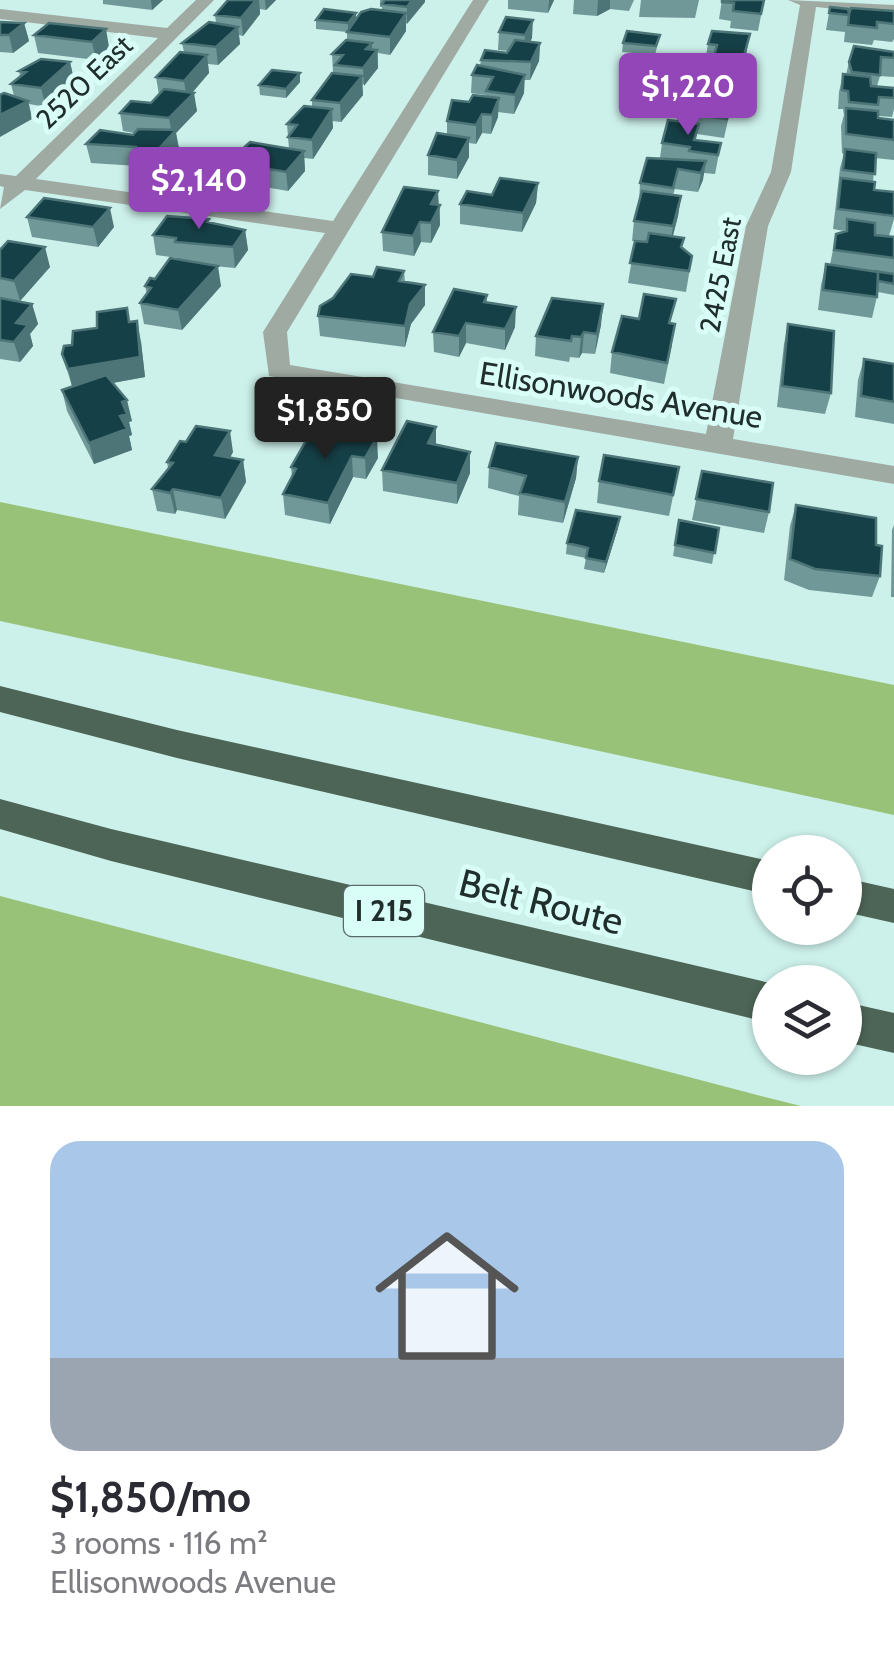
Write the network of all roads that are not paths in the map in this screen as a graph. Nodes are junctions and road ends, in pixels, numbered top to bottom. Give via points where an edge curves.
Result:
1 (206, 0) edge
2 (480, 0) edge
3 (803, 1) edge
4 (894, 10) edge
5 (0, 14) edge
6 (172, 34) junction
7 (10, 182) edge
8 (0, 203) edge
9 (339, 228) junction
10 (718, 446) junction
11 (894, 475) edge
12 (0, 699) edge
13 (0, 814) edge
14 (752, 874) edge
15 (862, 899) edge
16 (894, 906) edge
17 (752, 1000) edge
18 (862, 1026) edge
19 (894, 1033) edge

1 - 6 street, 2520 East
2 - 9 street
3 - 4 street
3 - 10 street, 2425 East via 781,172 757,226
5 - 6 street
6 - 7 street, 2520 East
7 - 8 street, 2520 East
7 - 9 street
9 - 10 street, Ellisonwoods Avenue via 275,332 278,371
10 - 11 street, Ellisonwoods Avenue
12 - 14 highway
13 - 17 highway, Belt Route / I 215
15 - 16 highway
18 - 19 highway

